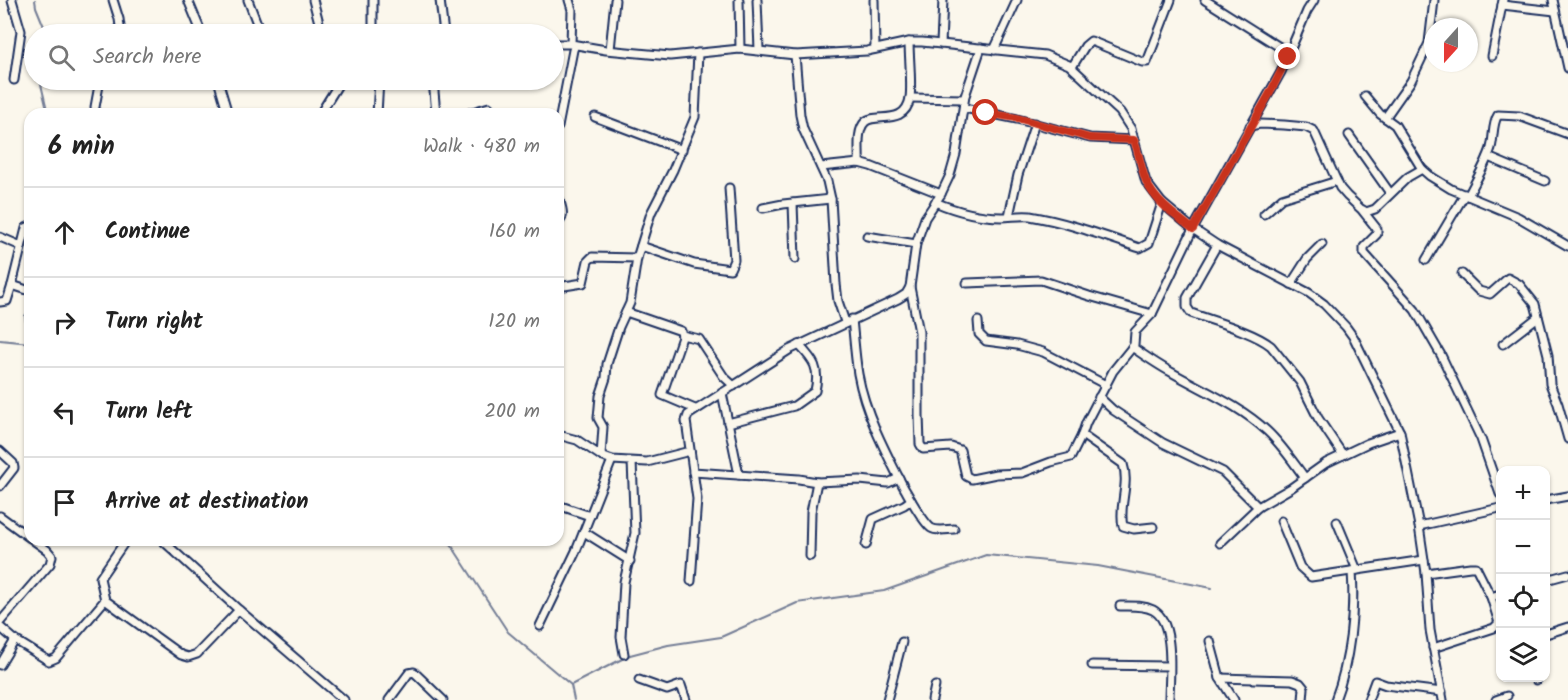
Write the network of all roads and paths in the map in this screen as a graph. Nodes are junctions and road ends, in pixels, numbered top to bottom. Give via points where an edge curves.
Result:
1 (12, 0) edge
2 (113, 0) edge
3 (188, 0) edge
4 (248, 0) edge
5 (313, 0) edge
6 (373, 0) edge
7 (440, 0) edge
8 (568, 0) edge
9 (615, 0) edge
10 (739, 0) edge
11 (757, 0) edge
12 (874, 0) edge
13 (943, 0) edge
14 (1017, 0) edge
15 (1171, 0) edge
16 (1205, 0) edge
17 (1314, 0) edge
18 (1434, 0) edge
19 (1553, 0) edge
20 (1503, 2) edge
21 (1556, 11) junction
22 (120, 24) edge
23 (198, 24) edge
24 (257, 24) edge
25 (319, 24) edge
26 (373, 24) edge
27 (443, 24) edge
28 (909, 42) junction
29 (941, 44) junction
30 (564, 45) edge
31 (573, 45) junction
32 (981, 48) junction
33 (741, 49) junction
34 (875, 49) junction
35 (610, 50) junction
36 (759, 50) junction
37 (994, 50) junction
38 (698, 53) junction
39 (1289, 53) junction
40 (795, 55) junction
41 (1492, 56) dead end
42 (1072, 67) junction
43 (1568, 68) edge
44 (14, 80) dead end
45 (98, 90) edge
46 (221, 90) edge
47 (334, 90) edge
48 (378, 90) edge
49 (433, 90) edge
50 (1365, 96) dead end
51 (910, 98) junction
52 (964, 99) junction
53 (95, 107) dead end
54 (489, 107) dead end
55 (226, 108) edge
56 (324, 108) edge
57 (377, 108) edge
58 (435, 108) edge
59 (486, 108) edge
60 (561, 108) edge
61 (964, 108) junction
62 (595, 117) dead end
63 (1385, 118) junction
64 (1035, 123) junction
65 (1250, 126) junction
66 (1568, 134) edge
67 (1349, 135) dead end
68 (1134, 140) junction
69 (682, 150) junction
70 (1488, 157) junction
71 (859, 163) junction
72 (821, 167) junction
73 (1422, 169) junction
74 (1337, 181) junction
75 (1545, 181) dead end
76 (729, 188) dead end
77 (1390, 193) junction
78 (941, 194) junction
79 (1466, 195) junction
80 (831, 199) junction
81 (935, 202) junction
82 (793, 203) junction
83 (1162, 203) junction
84 (763, 208) dead end
85 (1362, 210) junction
86 (1264, 214) dead end
87 (1009, 216) junction
88 (1193, 229) junction
89 (24, 235) edge
90 (867, 236) dead end
91 (0, 237) edge
92 (916, 244) junction
93 (1322, 244) dead end
94 (1217, 245) junction
95 (21, 246) junction
96 (641, 246) junction
97 (1568, 246) edge
98 (637, 258) junction
99 (795, 259) dead end
100 (1426, 260) dead end
101 (1462, 274) dead end
102 (967, 283) dead end
103 (1291, 284) junction
104 (12, 285) junction
105 (564, 286) edge
106 (910, 287) junction
107 (24, 289) edge
108 (0, 302) edge
109 (626, 312) junction
110 (1152, 314) junction
111 (1538, 318) junction
112 (849, 321) junction
113 (978, 321) dead end
114 (682, 335) junction
115 (1503, 344) dead end
116 (799, 345) junction
117 (1131, 347) junction
118 (1106, 385) junction
119 (734, 386) junction
120 (722, 393) junction
121 (1099, 398) junction
122 (695, 409) junction
123 (728, 423) junction
124 (1400, 432) junction
125 (1082, 435) junction
126 (564, 437) edge
127 (1568, 439) edge
128 (0, 451) edge
129 (690, 451) junction
130 (1344, 455) junction
131 (601, 456) junction
132 (612, 460) junction
133 (632, 462) junction
134 (693, 472) junction
135 (739, 475) junction
136 (899, 478) junction
137 (1305, 478) junction
138 (817, 482) junction
139 (1496, 482) edge
140 (0, 486) edge
141 (1568, 496) edge
142 (1550, 499) edge
143 (911, 500) junction
144 (564, 507) edge
145 (1258, 507) junction
146 (1496, 509) edge
147 (0, 516) edge
148 (590, 516) junction
149 (1281, 521) dead end
150 (1337, 522) dead end
151 (1419, 526) junction
152 (1153, 527) dead end
153 (954, 529) dead end
154 (584, 532) junction
155 (24, 533) edge
156 (1220, 543) dead end
157 (866, 545) dead end
158 (42, 546) edge
159 (122, 546) edge
160 (169, 546) edge
161 (810, 556) dead end
162 (1424, 560) junction
163 (630, 561) junction
164 (1354, 571) junction
165 (1426, 573) junction
166 (1568, 574) edge
167 (1550, 579) edge
168 (691, 581) dead end
169 (1496, 595) edge
170 (1491, 597) junction
171 (105, 600) junction
172 (1120, 606) dead end
173 (239, 610) junction
174 (0, 622) edge
175 (540, 626) dead end
176 (0, 627) edge
177 (1568, 627) edge
178 (1550, 632) edge
179 (15, 640) junction
180 (1210, 641) dead end
181 (902, 642) dead end
182 (1433, 648) junction
183 (624, 654) dead end
184 (0, 665) edge
185 (1092, 665) dead end
186 (1169, 666) junction
187 (1220, 678) junction
188 (639, 680) dead end
189 (935, 686) dead end
190 (1442, 692) junction
191 (1506, 696) dead end
192 (344, 700) edge
193 (388, 700) edge
194 (442, 700) edge
195 (686, 700) edge
196 (887, 700) edge
197 (932, 700) edge
198 (1168, 700) edge
199 (1234, 700) edge
200 (1303, 700) edge
201 (1335, 700) edge
202 (1368, 700) edge
203 (1443, 700) edge
204 (1496, 700) edge

1 - 44 street via 21,31
2 - 22 street
3 - 23 street
4 - 24 street
5 - 25 street
6 - 26 street
7 - 27 street
8 - 31 street
9 - 35 street
10 - 33 street
11 - 36 street
12 - 34 street
13 - 29 street
14 - 37 street
15 - 42 street via 1147,62 1091,41
16 - 39 street
17 - 39 street
18 - 63 street via 1429,43 1411,81
19 - 21 street
20 - 21 street
20 - 41 street
21 - 43 street
28 - 29 street
28 - 34 street
28 - 51 street
29 - 32 street
30 - 31 street
31 - 35 street
31 - 60 street
32 - 37 street
32 - 52 street
33 - 36 street
33 - 38 street
34 - 40 street
35 - 38 street via 670,56
36 - 40 street
37 - 42 street via 1045,55
38 - 69 street via 695,117
39 - 65 street
40 - 72 street via 803,129
42 - 68 street via 1120,112
45 - 53 street
46 - 55 street
47 - 56 street
48 - 57 street
49 - 58 street
50 - 63 street
51 - 52 street
51 - 71 street via 895,116 865,122
52 - 61 street
54 - 59 street
61 - 64 street
61 - 78 street via 956,154
62 - 69 street
63 - 73 street via 1395,125
64 - 68 street via 1090,138
64 - 87 street
65 - 74 street via 1284,125 1314,131
65 - 88 street
66 - 70 street via 1519,116 1498,115
67 - 77 street
68 - 83 street via 1146,182
69 - 96 street via 651,213
70 - 75 street
70 - 79 street
71 - 72 street
71 - 78 street
72 - 80 street
73 - 77 street
73 - 79 street
74 - 85 street
74 - 86 street via 1282,198
76 - 96 street via 734,260 730,269 694,264
77 - 85 street via 1374,209
78 - 81 street
79 - 97 street via 1518,217
79 - 100 street
80 - 82 street
80 - 112 street via 838,301
81 - 87 street via 962,212
81 - 92 street
82 - 84 street
82 - 99 street
83 - 87 street via 1149,243 1140,248 1044,219
83 - 88 street
85 - 139 street via 1378,232 1364,247 1364,253 1415,310 1441,355 1481,439
88 - 94 street
88 - 110 street
89 - 95 street
90 - 92 street
91 - 95 street
92 - 106 street
93 - 103 street
94 - 103 street
94 - 130 street via 1187,298 1186,307 1191,313 1271,346 1300,382 1318,418
95 - 104 street
96 - 98 street
98 - 105 street via 591,258 583,283
98 - 109 street
101 - 111 street via 1486,295 1506,279 1513,280 1531,298
102 - 110 street via 1041,280
103 - 124 street via 1324,304 1354,338
104 - 107 street
104 - 108 street via 8,301
106 - 112 street via 898,299
106 - 125 street via 919,332 923,448 960,450 966,476 972,479 1022,473 1068,459
109 - 114 street via 679,329
109 - 131 street via 600,396
110 - 117 street via 1136,332
111 - 115 street
111 - 127 street via 1548,355 1550,384
112 - 116 street
112 - 136 street via 865,400
113 - 118 street via 979,334 986,341 1043,352
114 - 119 street via 699,339
114 - 122 street via 662,395
116 - 119 street
116 - 123 street via 811,358 818,376 815,391 794,406
117 - 118 street
117 - 137 street via 1252,418 1286,451
118 - 121 street
119 - 120 street
120 - 122 street
120 - 123 street
121 - 125 street
121 - 145 street via 1163,443 1223,472
122 - 129 street via 686,421
123 - 135 street
124 - 130 street
124 - 151 street
125 - 152 street via 1123,464 1123,526
126 - 131 street via 577,440
128 - 140 street via 14,468
129 - 133 street
129 - 134 street
130 - 137 street
131 - 132 street
132 - 133 street
132 - 148 street
133 - 163 street via 635,533
134 - 135 street
134 - 168 street via 697,499
135 - 138 street
136 - 138 street via 888,483
136 - 143 street
137 - 145 street
138 - 161 street via 811,512
141 - 142 street
143 - 153 street via 931,528
143 - 157 street via 873,519
144 - 148 street
145 - 156 street
146 - 151 street
147 - 155 street
148 - 154 street
149 - 164 street via 1306,574 1319,577
150 - 164 street
151 - 162 street
154 - 163 street
154 - 175 street
158 - 174 street via 52,556 50,564
159 - 171 street via 100,578
160 - 173 street
162 - 164 street
162 - 165 street
163 - 183 street via 621,612
164 - 201 street via 1348,649
165 - 170 street via 1474,567
165 - 182 street
166 - 167 street
169 - 170 street
170 - 182 street via 1497,626
171 - 173 street via 188,657 197,654
171 - 179 street via 56,658 49,661
172 - 186 street via 1144,607 1161,617 1166,629
173 - 192 street
176 - 179 street
177 - 178 street
179 - 184 street
180 - 187 street
181 - 196 street
182 - 190 street
185 - 186 street
186 - 198 street
187 - 199 street
187 - 200 street via 1292,680 1304,688
188 - 195 street via 667,690 681,685
189 - 197 street
190 - 202 street via 1386,686 1375,681
190 - 203 street
191 - 204 street
193 - 194 street via 414,672

